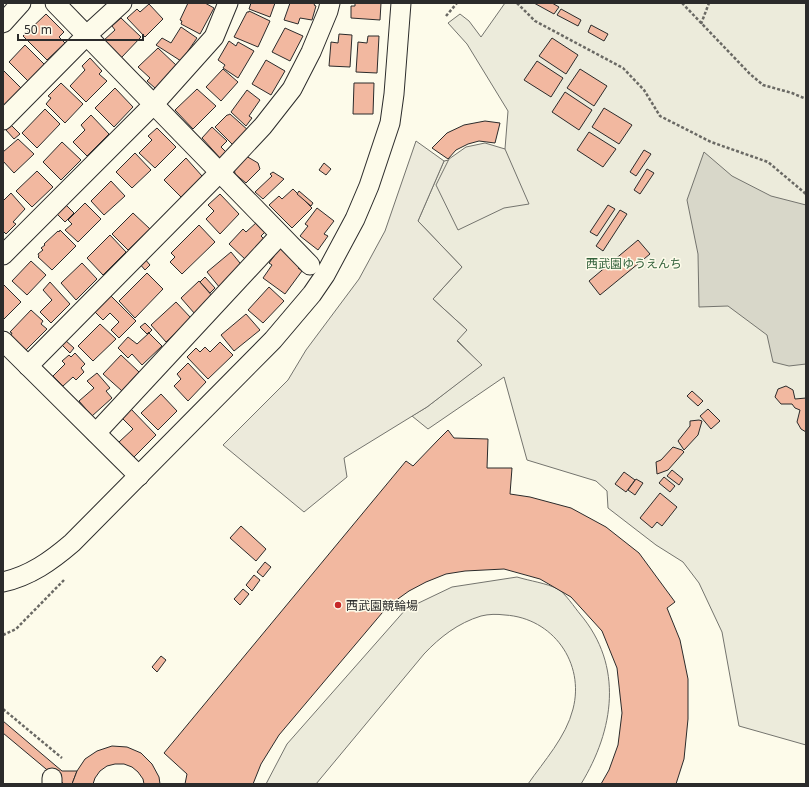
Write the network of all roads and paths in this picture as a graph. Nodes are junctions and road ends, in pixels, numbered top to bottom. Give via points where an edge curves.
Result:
1 (21, 3) edge
2 (55, 3) edge
3 (122, 3) edge
4 (228, 3) edge
5 (330, 3) edge
6 (401, 3) edge
7 (457, 3) edge
8 (517, 3) edge
9 (682, 3) edge
10 (709, 3) edge
11 (446, 16) dead end
12 (3, 23) edge
13 (701, 24) junction
14 (86, 35) junction
15 (806, 99) edge
16 (154, 104) junction
17 (3, 120) edge
18 (220, 172) junction
19 (806, 194) edge
20 (280, 235) junction
21 (3, 255) edge
22 (310, 265) dead end
23 (3, 341) edge
24 (28, 366) junction
25 (96, 433) junction
26 (139, 476) junction
27 (64, 580) dead end
28 (3, 582) edge
29 (3, 635) edge
30 (3, 709) edge
31 (62, 758) dead end

1 - 12 street
2 - 14 street
3 - 14 street
4 - 16 street via 214,37
5 - 18 street via 311,52 292,89
6 - 26 street via 390,122 369,186 340,249 312,294 273,340
7 - 11 path
8 - 19 path via 535,21 623,68 644,90 660,116 711,142 768,162
9 - 13 path
10 - 13 path
13 - 15 path via 763,85
14 - 16 street
14 - 17 street
16 - 18 street
16 - 21 street
18 - 20 street
18 - 24 street
20 - 22 street
20 - 25 street
23 - 24 street
24 - 25 street
25 - 26 street
26 - 28 street via 58,555 25,576
27 - 29 path via 16,630
30 - 31 path

